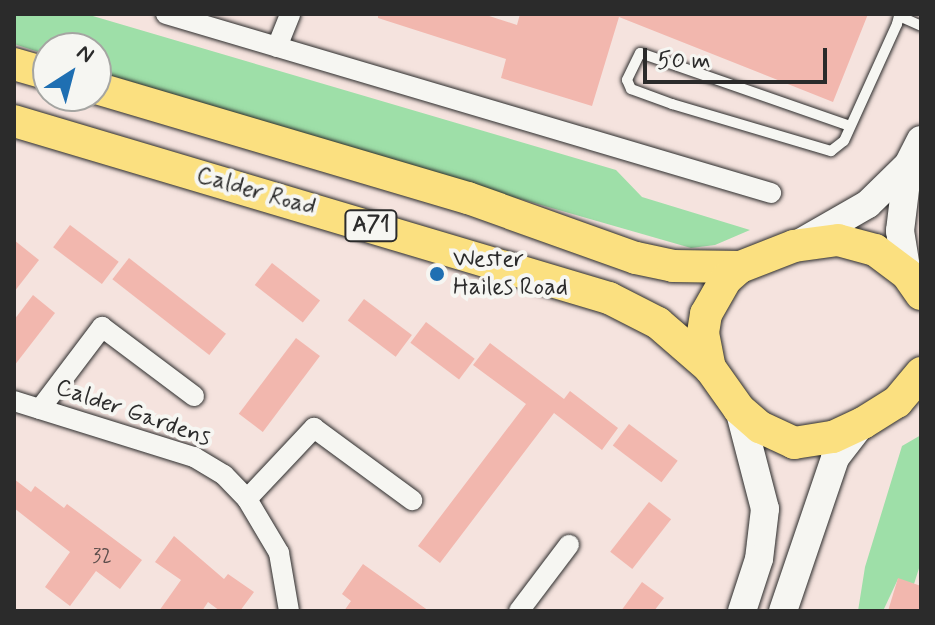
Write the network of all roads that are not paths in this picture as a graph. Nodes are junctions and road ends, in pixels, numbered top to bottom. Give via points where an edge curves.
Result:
1 (290, 14) edge
2 (899, 15) edge
3 (178, 16) edge
4 (921, 26) edge
5 (277, 47) junction
6 (112, 93) edge
7 (14, 121) edge
8 (850, 126) junction
9 (921, 140) edge
10 (908, 165) junction
11 (771, 193) dead end
12 (794, 246) junction
13 (740, 267) junction
14 (914, 284) edge
15 (710, 368) junction
16 (921, 373) edge
17 (194, 396) dead end
18 (909, 400) edge
19 (14, 401) edge
20 (40, 409) junction
21 (739, 409) junction
22 (863, 423) junction
23 (247, 499) junction
24 (412, 500) dead end
25 (569, 545) dead end
26 (289, 611) edge
27 (519, 611) edge
28 (742, 611) edge
29 (783, 611) edge

1 - 5 street
2 - 4 lane
2 - 8 lane
3 - 5 street
5 - 11 street
6 - 13 main road, A71 via 468,198 636,258 673,266
7 - 15 main road, Calder Road / A71 via 609,298 658,323
8 - 8 lane via 844,141 831,151 672,104 631,89 627,80 640,53
9 - 10 main road
10 - 12 main road via 868,204
10 - 14 main road via 900,231
12 - 13 main road, A71
12 - 14 main road, A71 via 838,240 858,244
13 - 15 main road, A71 via 714,295 706,314 703,333
15 - 21 main road, A71
16 - 18 main road, A71
17 - 20 street via 102,327
18 - 22 main road, A71
19 - 20 street, Calder Gardens
20 - 23 street, Calder Gardens via 194,457 224,475
21 - 22 main road, A71 via 760,427 794,443 833,437
21 - 28 main road via 765,509 759,559
22 - 29 main road via 830,469
23 - 24 street via 314,428
23 - 26 street, Calder Gardens via 279,553
25 - 27 street

